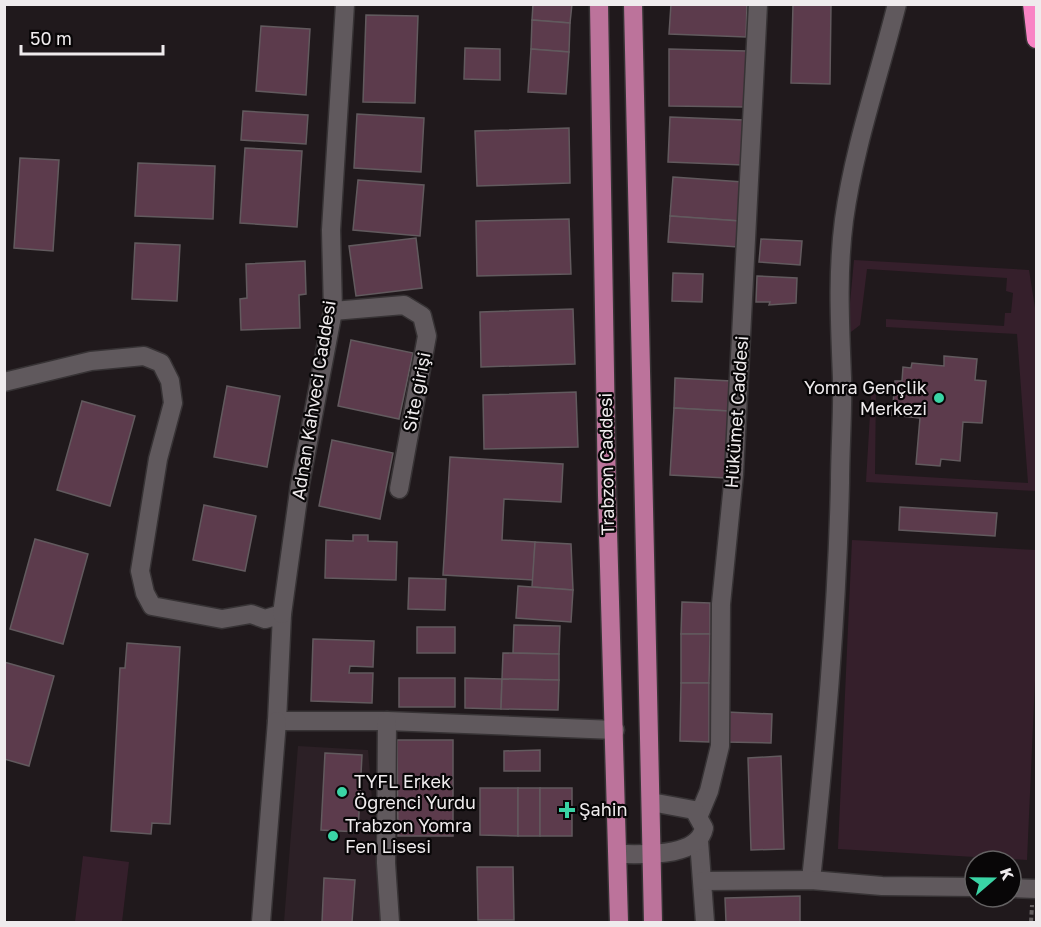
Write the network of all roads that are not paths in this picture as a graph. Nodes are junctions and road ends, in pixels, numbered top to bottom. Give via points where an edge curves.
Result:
1 (345, 4) edge
2 (599, 4) edge
3 (633, 4) edge
4 (758, 4) edge
5 (897, 4) edge
6 (1032, 4) edge
7 (1036, 39) edge
8 (333, 311) junction
9 (4, 382) edge
10 (399, 489) dead end
11 (282, 615) junction
12 (277, 721) junction
13 (387, 721) junction
14 (615, 730) junction
15 (651, 802) junction
16 (699, 815) junction
17 (699, 841) junction
18 (619, 854) junction
19 (652, 854) junction
20 (811, 880) junction
21 (703, 881) junction
22 (963, 887) edge
23 (261, 922) edge
24 (390, 922) edge
25 (619, 922) edge
26 (653, 922) edge
27 (705, 922) edge

1 - 8 street, Adnan Kahveci Caddesi via 332,230
2 - 14 main road, Trabzon Caddesi via 606,483
3 - 15 main road, Trabzon Caddesi
4 - 16 street, Hükümet Caddesi via 735,462 721,604 720,746
5 - 20 street via 854,169 840,266 838,534 831,678
6 - 7 highway
8 - 10 street, Site girişi via 404,305 422,316 427,336
8 - 11 street, Adnan Kahveci Caddesi via 300,484
9 - 11 street via 91,361 144,356 161,363 170,381 173,402 158,459 140,570 145,593 152,606 222,619 251,614 265,619
11 - 12 street, Adnan Kahveci Caddesi
12 - 13 street
12 - 23 street, Adnan Kahveci Caddesi
13 - 14 street
13 - 24 street via 386,863
14 - 18 main road, Trabzon Caddesi
15 - 16 street via 688,808
15 - 19 main road, Trabzon Caddesi
16 - 17 street, Hükümet Caddesi via 704,828
17 - 19 street via 688,848
17 - 21 street, Hükümet Caddesi
18 - 19 street
18 - 25 main road, Trabzon Caddesi
19 - 26 main road, Trabzon Caddesi
20 - 21 street
20 - 22 street
21 - 27 street, Hükümet Caddesi

